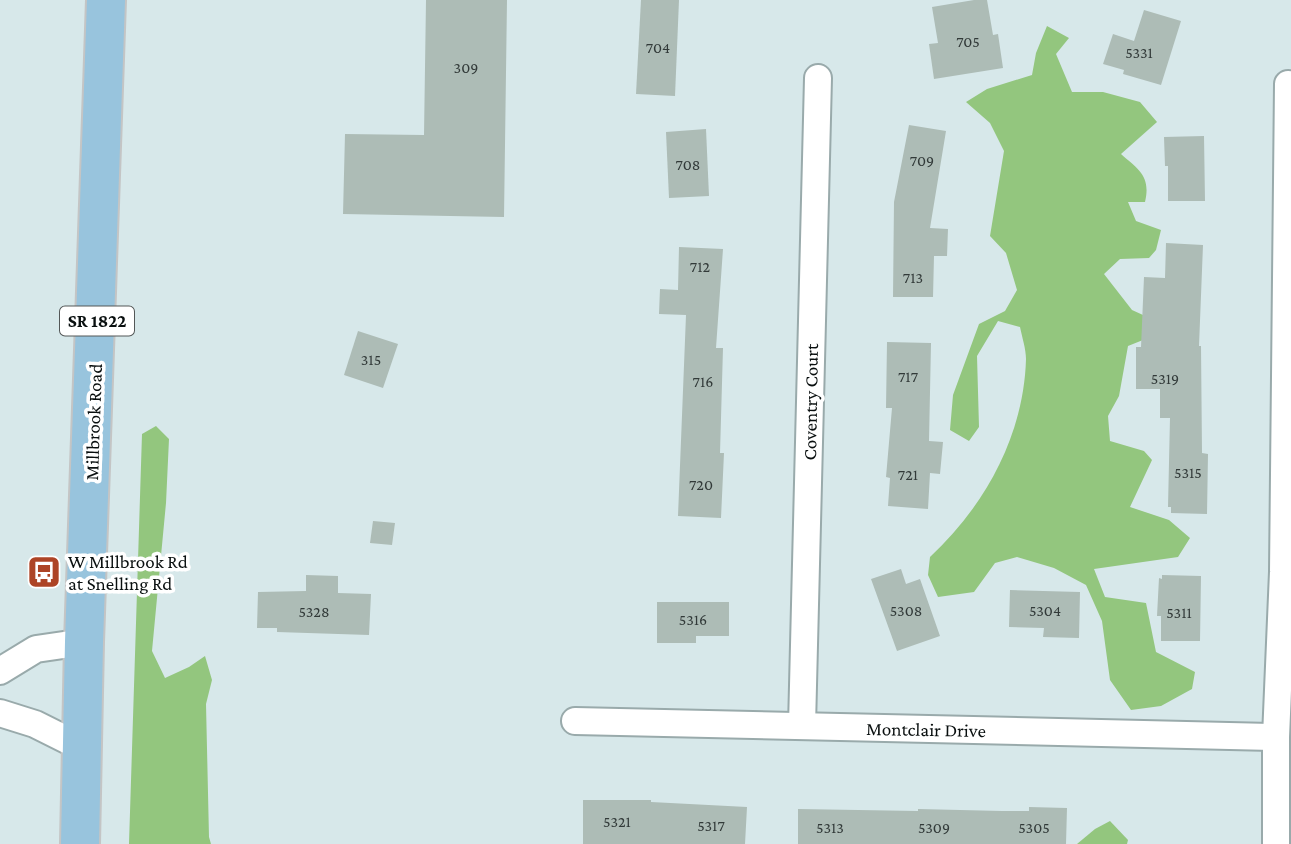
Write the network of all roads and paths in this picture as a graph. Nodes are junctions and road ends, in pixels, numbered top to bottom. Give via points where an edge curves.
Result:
1 (106, 0) edge
2 (818, 78) dead end
3 (1288, 84) dead end
4 (84, 642) junction
5 (0, 671) edge
6 (0, 713) edge
7 (575, 721) dead end
8 (802, 726) junction
9 (1276, 737) junction
10 (83, 748) junction
11 (80, 844) edge
12 (1276, 844) edge

1 - 4 main road, Millbrook Road / SR 1822
2 - 8 street, Coventry Court
3 - 9 street via 1283,572
4 - 5 street via 36,649
4 - 10 main road, Millbrook Road / SR 1822
6 - 10 street
7 - 8 street, Montclair Drive
8 - 9 street, Montclair Drive
9 - 12 street
10 - 11 main road, Millbrook Road / SR 1822

